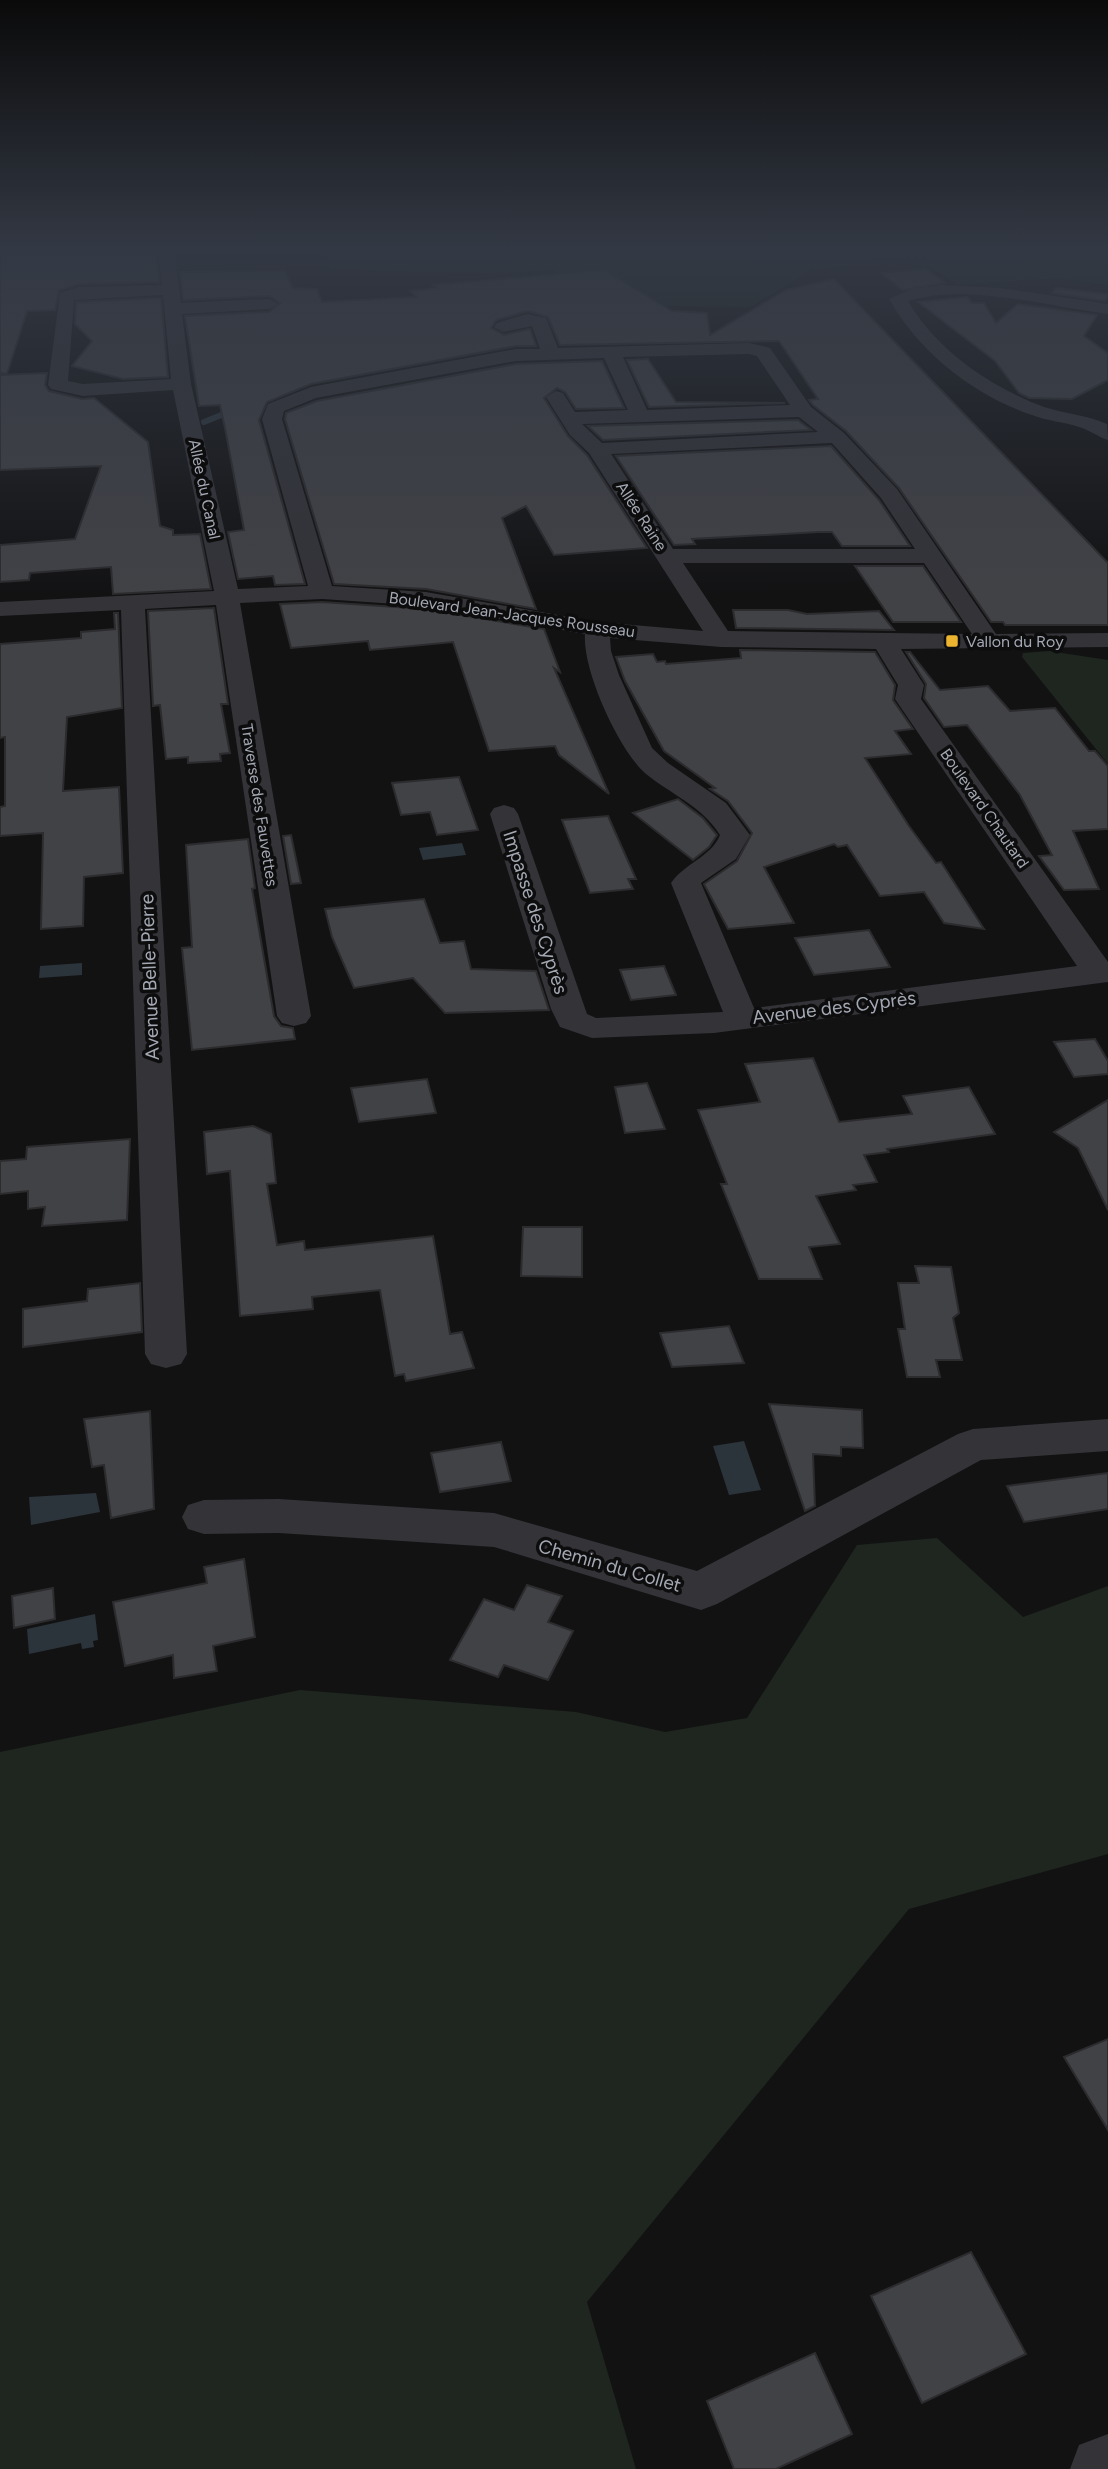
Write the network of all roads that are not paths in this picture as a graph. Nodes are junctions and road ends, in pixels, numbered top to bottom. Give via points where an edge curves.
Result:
1 (60, 364) edge
2 (179, 364) edge
3 (456, 364) edge
4 (617, 364) edge
5 (772, 364) edge
6 (957, 364) edge
7 (181, 384) junction
8 (556, 397) dead end
9 (804, 411) junction
10 (640, 415) junction
11 (568, 418) junction
12 (1104, 427) edge
13 (837, 438) junction
14 (597, 449) junction
15 (668, 556) junction
16 (929, 556) junction
17 (321, 592) junction
18 (227, 595) junction
19 (133, 600) junction
20 (0, 609) edge
21 (598, 629) junction
22 (722, 640) junction
23 (1025, 640) junction
24 (1108, 640) edge
25 (989, 641) junction
26 (884, 642) junction
27 (1108, 654) edge
28 (504, 814) dead end
29 (1103, 972) edge
30 (568, 1009) joint
31 (294, 1016) dead end
32 (742, 1018) junction
33 (166, 1354) dead end
34 (1108, 1435) edge
35 (204, 1517) dead end
36 (1108, 2467) edge
37 (1103, 2469) edge

1 - 7 street via 58,385 83,390
2 - 7 street, Allée du Canal
3 - 17 street via 311,393 275,408 272,419
4 - 10 street
5 - 9 street
6 - 12 street via 1039,412
7 - 18 street, Allée du Canal
8 - 11 street, Allée Raine
9 - 10 street
9 - 13 street
10 - 11 street
11 - 14 street, Allée Raine
13 - 14 street
13 - 16 street via 889,494
14 - 15 street, Allée Raine
15 - 16 street
15 - 22 street, Allée Raine
16 - 25 street
17 - 18 street, Boulevard Jean-Jacques Rousseau
17 - 21 street, Boulevard Jean-Jacques Rousseau via 426,599
18 - 19 street, Boulevard Jean-Jacques Rousseau
18 - 31 street, Traverse des Fauvettes
19 - 20 street, Boulevard Jean-Jacques Rousseau
19 - 33 street, Avenue Belle-Pierre
21 - 22 street, Boulevard Jean-Jacques Rousseau
21 - 32 street via 597,648 645,758 707,800 724,815 735,835 732,848 691,874 686,883
22 - 26 street, Boulevard Jean-Jacques Rousseau
23 - 24 street, Boulevard Jean-Jacques Rousseau
23 - 25 street, Boulevard Jean-Jacques Rousseau
23 - 27 street, Boulevard Jean-Jacques Rousseau
25 - 26 street, Boulevard Jean-Jacques Rousseau
26 - 29 street, Boulevard Chautard via 911,685 908,699
28 - 30 street, Impasse des Cyprès
29 - 32 street, Avenue des Cyprès
30 - 32 street, Avenue des Cyprès via 572,1020 593,1028
34 - 35 street, Chemin du Collet via 973,1445 701,1591 495,1530 279,1516
36 - 37 street

